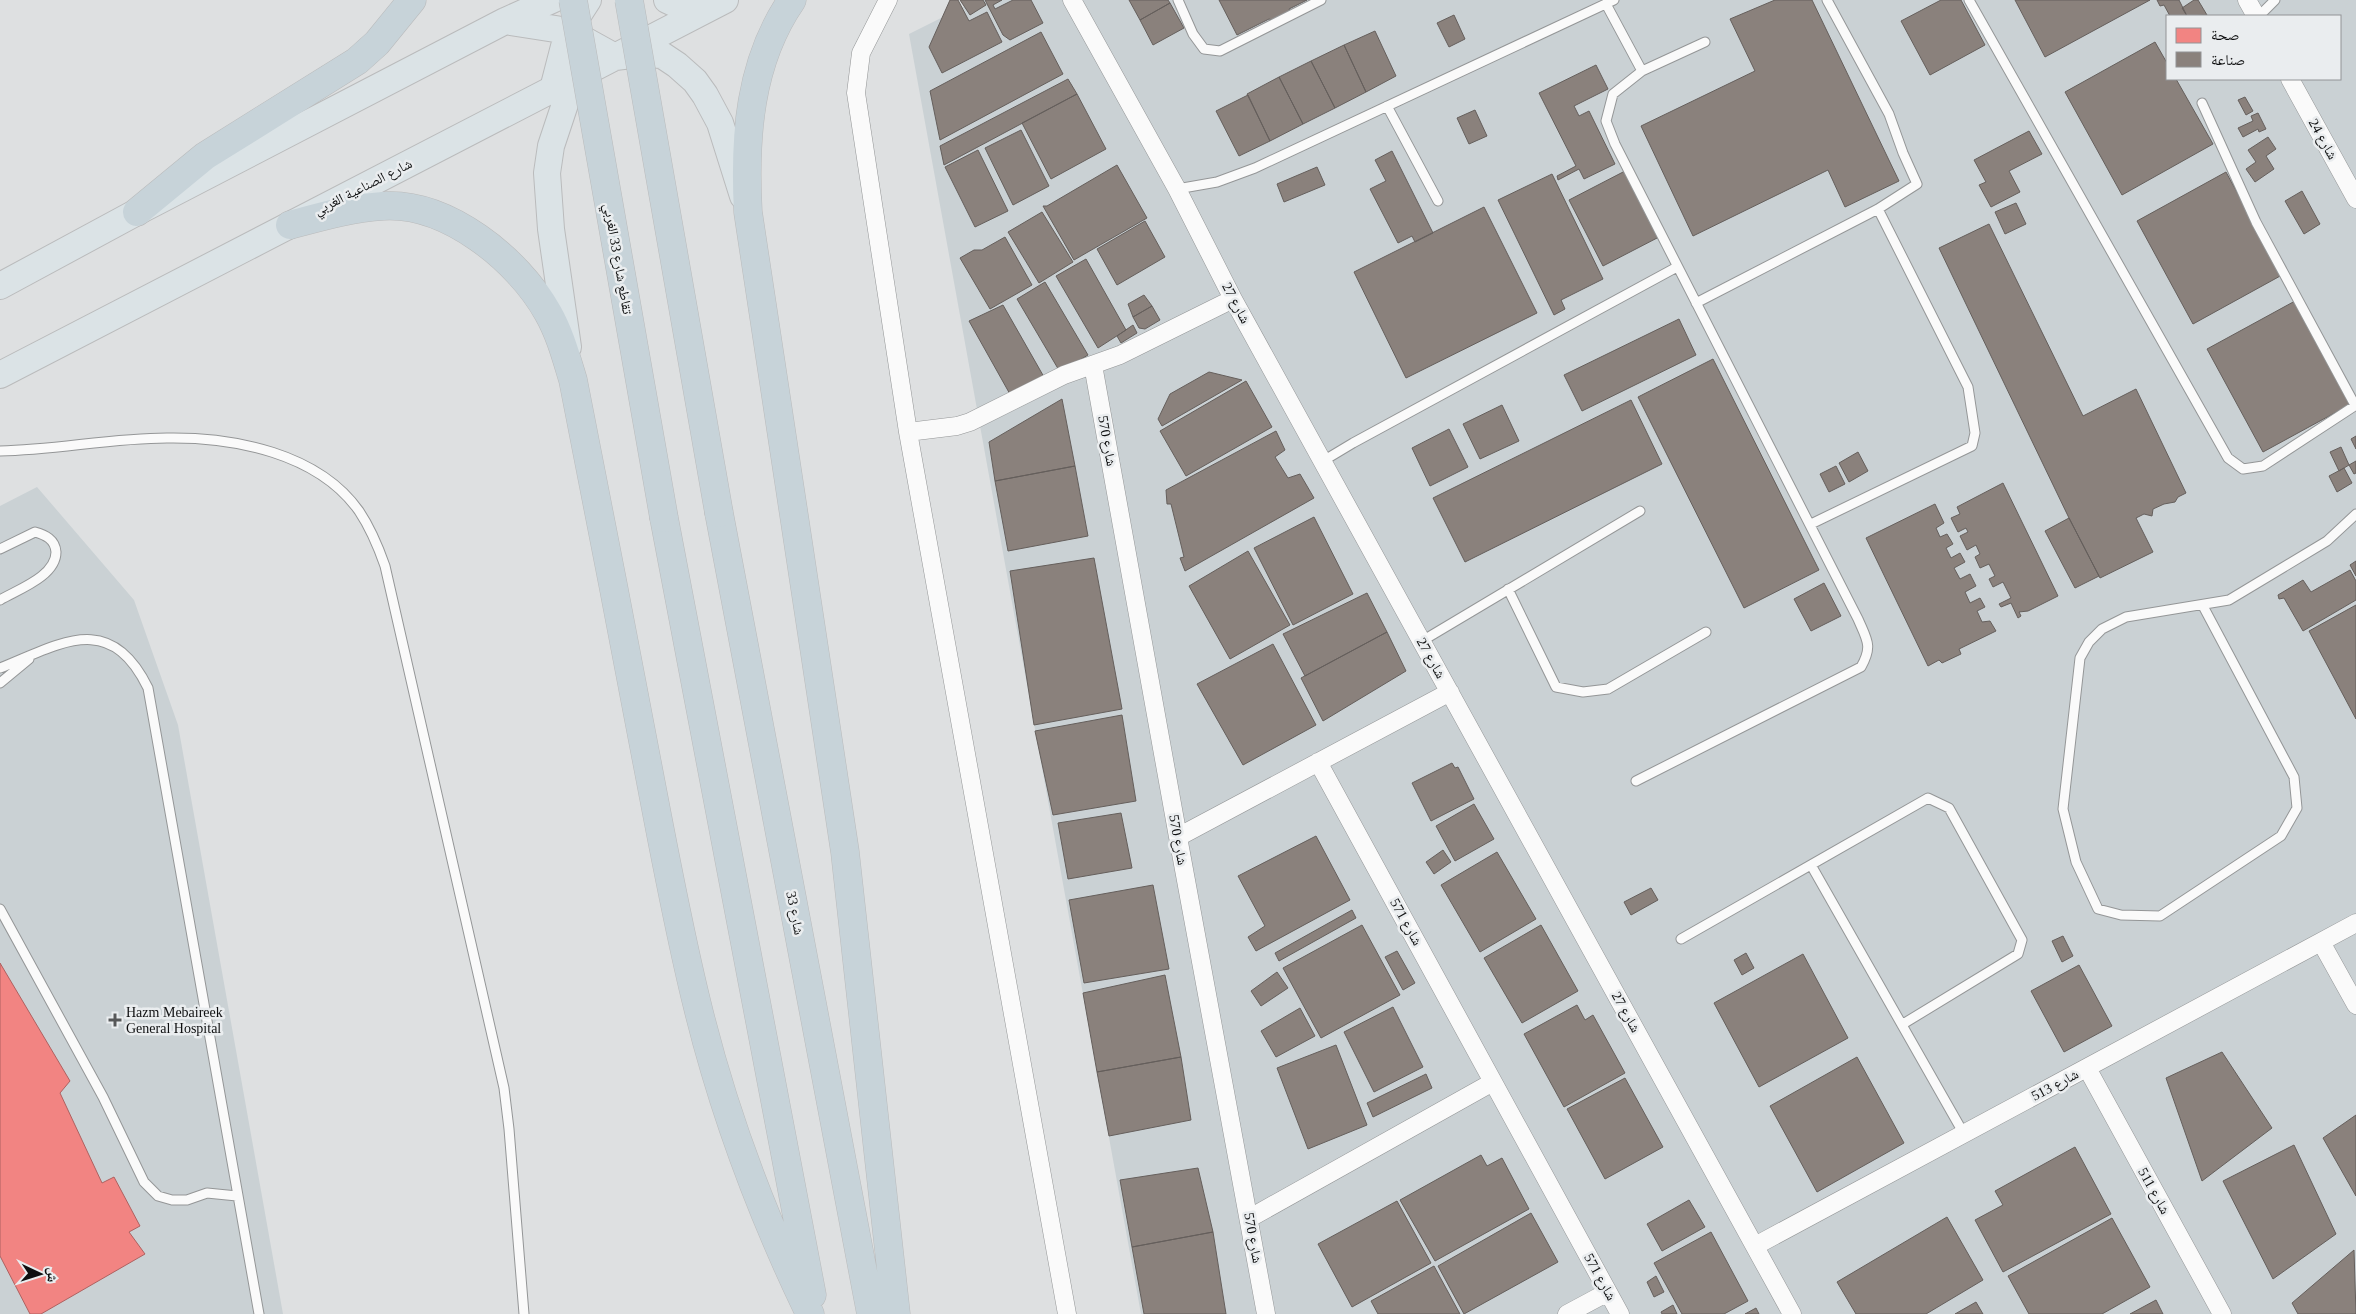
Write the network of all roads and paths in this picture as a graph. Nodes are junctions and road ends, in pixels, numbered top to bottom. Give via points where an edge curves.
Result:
1 (412, 0) edge
2 (552, 0) edge
3 (573, 0) edge
4 (588, 0) edge
5 (629, 0) edge
6 (666, 0) edge
7 (725, 0) edge
8 (792, 0) edge
9 (888, 0) edge
10 (1072, 0) edge
11 (1178, 0) edge
12 (1321, 0) edge
13 (1828, 0) edge
14 (1969, 0) edge
15 (2247, 0) edge
16 (2275, 0) edge
17 (1610, 2) edge
18 (697, 14) junction
19 (2256, 15) edge
20 (2258, 15) edge
21 (505, 22) junction
22 (568, 31) junction
23 (1705, 42) dead end
24 (616, 56) junction
25 (1642, 71) junction
26 (2291, 80) edge
27 (553, 89) junction
28 (2202, 103) dead end
29 (1387, 106) junction
30 (1176, 189) junction
31 (2356, 199) edge
32 (1438, 201) dead end
33 (1878, 209) junction
34 (137, 212) junction
35 (748, 212) junction
36 (290, 225) junction
37 (1677, 267) junction
38 (2, 285) edge
39 (1233, 299) junction
40 (1696, 303) junction
41 (1094, 364) junction
42 (0, 374) edge
43 (573, 380) junction
44 (2356, 405) edge
45 (908, 432) junction
46 (0, 450) edge
47 (1323, 461) junction
48 (1640, 511) dead end
49 (2356, 514) edge
50 (1811, 524) junction
51 (0, 549) edge
52 (1508, 590) junction
53 (0, 600) edge
54 (2203, 606) junction
55 (1706, 632) dead end
56 (1422, 641) junction
57 (33, 656) junction
58 (0, 668) edge
59 (3, 680) edge
60 (1450, 692) junction
61 (1318, 762) junction
62 (1636, 781) dead end
63 (1178, 837) junction
64 (1812, 864) junction
65 (0, 909) edge
66 (2356, 923) edge
67 (1681, 938) dead end
68 (2321, 942) junction
69 (2356, 1005) edge
70 (1903, 1024) junction
71 (2087, 1068) junction
72 (1493, 1082) junction
73 (1964, 1134) junction
74 (237, 1196) junction
75 (1250, 1218) junction
76 (1755, 1246) junction
77 (1608, 1292) junction
78 (259, 1314) edge
79 (524, 1314) edge
80 (810, 1314) edge
81 (816, 1314) edge
82 (871, 1314) edge
83 (896, 1314) edge
84 (1067, 1314) edge
85 (1266, 1314) edge
86 (1567, 1314) edge
87 (1620, 1314) edge
88 (1792, 1314) edge
89 (2222, 1314) edge

1 - 34 highway via 357,61 205,156
2 - 21 main road
3 - 81 highway, تقاطع شارع 33 الغربي, bridge via 664,518
4 - 22 main road
5 - 24 main road
5 - 82 highway, شارع 33, bridge via 719,513
6 - 18 main road
7 - 18 main road, شارع الصناعية الغربي
8 - 35 highway via 771,35 755,86 747,146
9 - 45 street via 861,53 856,93
10 - 30 street, شارع 27
11 - 12 lane via 1193,34 1204,49 1220,51
13 - 33 lane via 1889,114 1918,184
14 - 44 lane via 2228,458 2243,469 2263,466
15 - 19 street
16 - 20 lane
17 - 25 lane
17 - 29 lane
18 - 24 main road, شارع الصناعية الغربي
21 - 22 main road
21 - 34 main road
22 - 24 main road
22 - 27 main road
23 - 25 lane
24 - 27 main road, شارع الصناعية الغربي
24 - 35 main road via 662,55 695,81 720,123
24 - 43 main road via 569,92 551,146 547,172 551,229
25 - 37 lane via 1613,94 1606,121 1614,144
26 - 31 street, شارع 24
27 - 36 main road, شارع الصناعية الغربي
28 - 44 lane via 2256,222
29 - 30 lane via 1255,168 1217,182
29 - 32 lane
30 - 39 street, شارع 27
33 - 40 lane
33 - 50 lane via 1968,387 1975,433 1972,446
34 - 38 main road
35 - 83 highway via 845,852
36 - 42 main road, شارع الصناعية الغربي
36 - 43 highway via 346,211 384,206 415,208 460,227 501,255 534,291 559,333
37 - 40 lane
37 - 47 lane
39 - 41 street
39 - 47 street, شارع 27
40 - 50 lane
41 - 45 street via 1064,375 970,422
41 - 63 street, شارع 570
43 - 80 highway via 697,1006 748,1171
45 - 84 street
46 - 79 lane via 168,438 200,439 256,448 311,469 337,487 375,536 385,566 498,1059 509,1128
47 - 56 street, شارع 27
48 - 52 lane
49 - 54 lane via 2327,541 2229,600
50 - 62 lane via 1867,639 1869,653 1861,667
51 - 53 lane via 35,532 48,536 56,547 56,560 49,571
52 - 55 lane via 1556,687 1583,692 1608,689
52 - 56 lane
54 - 54 lane via 2150,611 2126,617 2102,629 2080,658 2063,809 2076,862 2098,909 2121,915 2160,916 2281,836 2297,808 2294,777
56 - 60 street, شارع 27
57 - 58 lane
57 - 59 lane
57 - 74 lane via 66,641 87,639 107,644 130,659 148,688
58 - 59 lane
60 - 61 street
60 - 76 street, شارع 27
61 - 63 street
61 - 72 street, شارع 571
63 - 75 street, شارع 570
64 - 67 lane
64 - 70 lane
64 - 70 lane via 1928,798 1949,808 2022,940 2018,954
65 - 74 lane via 103,1096 144,1182 158,1196 172,1200 187,1200 207,1193
66 - 68 street, شارع 513
68 - 69 street
68 - 71 street, شارع 513
70 - 73 lane
71 - 73 street, شارع 513
71 - 89 street, شارع 511
72 - 75 street
72 - 77 street, شارع 571
73 - 76 street, شارع 513
74 - 78 lane
75 - 85 street, شارع 570
76 - 88 street, شارع 27
77 - 86 street
77 - 87 street, شارع 571

